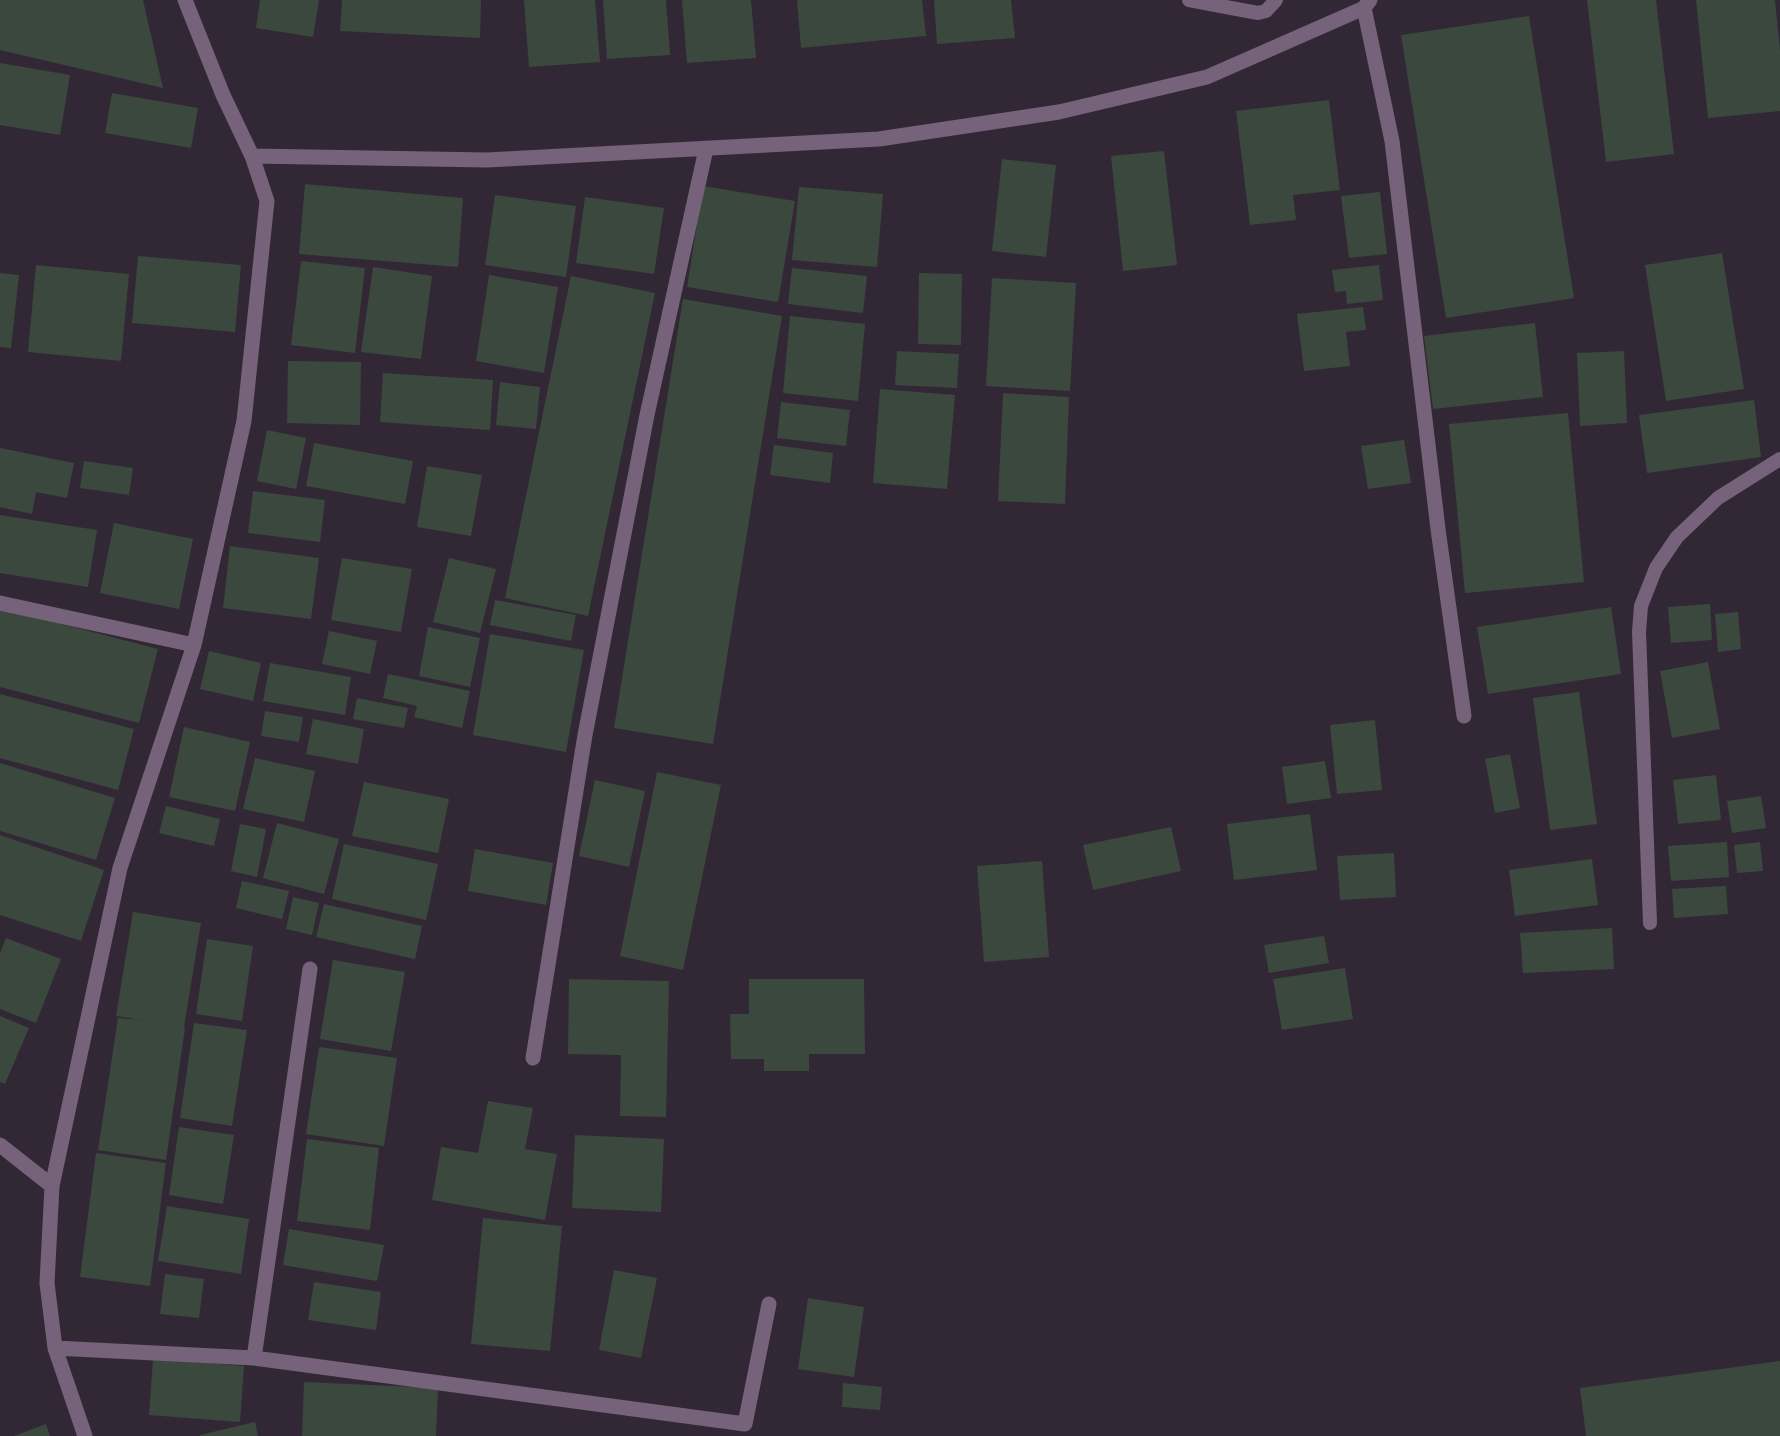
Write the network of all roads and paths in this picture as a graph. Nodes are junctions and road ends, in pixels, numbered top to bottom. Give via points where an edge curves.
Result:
1 (185, 0) edge
2 (1189, 0) edge
3 (1276, 0) edge
4 (1367, 4) edge
5 (706, 149) junction
6 (252, 156) junction
7 (1780, 459) edge
8 (0, 603) edge
9 (194, 645) junction
10 (1464, 716) dead end
11 (1650, 923) dead end
12 (310, 969) dead end
13 (533, 1058) dead end
14 (0, 1145) edge
15 (52, 1186) junction
16 (769, 1304) dead end
17 (55, 1348) junction
18 (254, 1358) junction
19 (85, 1436) edge

1 - 6 street
2 - 3 lane via 1258,13 1266,11
4 - 5 street via 1207,77 1059,112 879,140
4 - 10 street via 1392,141
5 - 6 street via 487,160
5 - 13 street via 647,415 587,724
6 - 9 street via 267,201 244,421
7 - 11 lane via 1718,498 1677,537 1656,567 1641,606
8 - 9 street
9 - 15 street via 120,868
12 - 18 street
14 - 15 street
15 - 17 street via 47,1283
16 - 18 street via 745,1424
17 - 18 street
17 - 19 street

